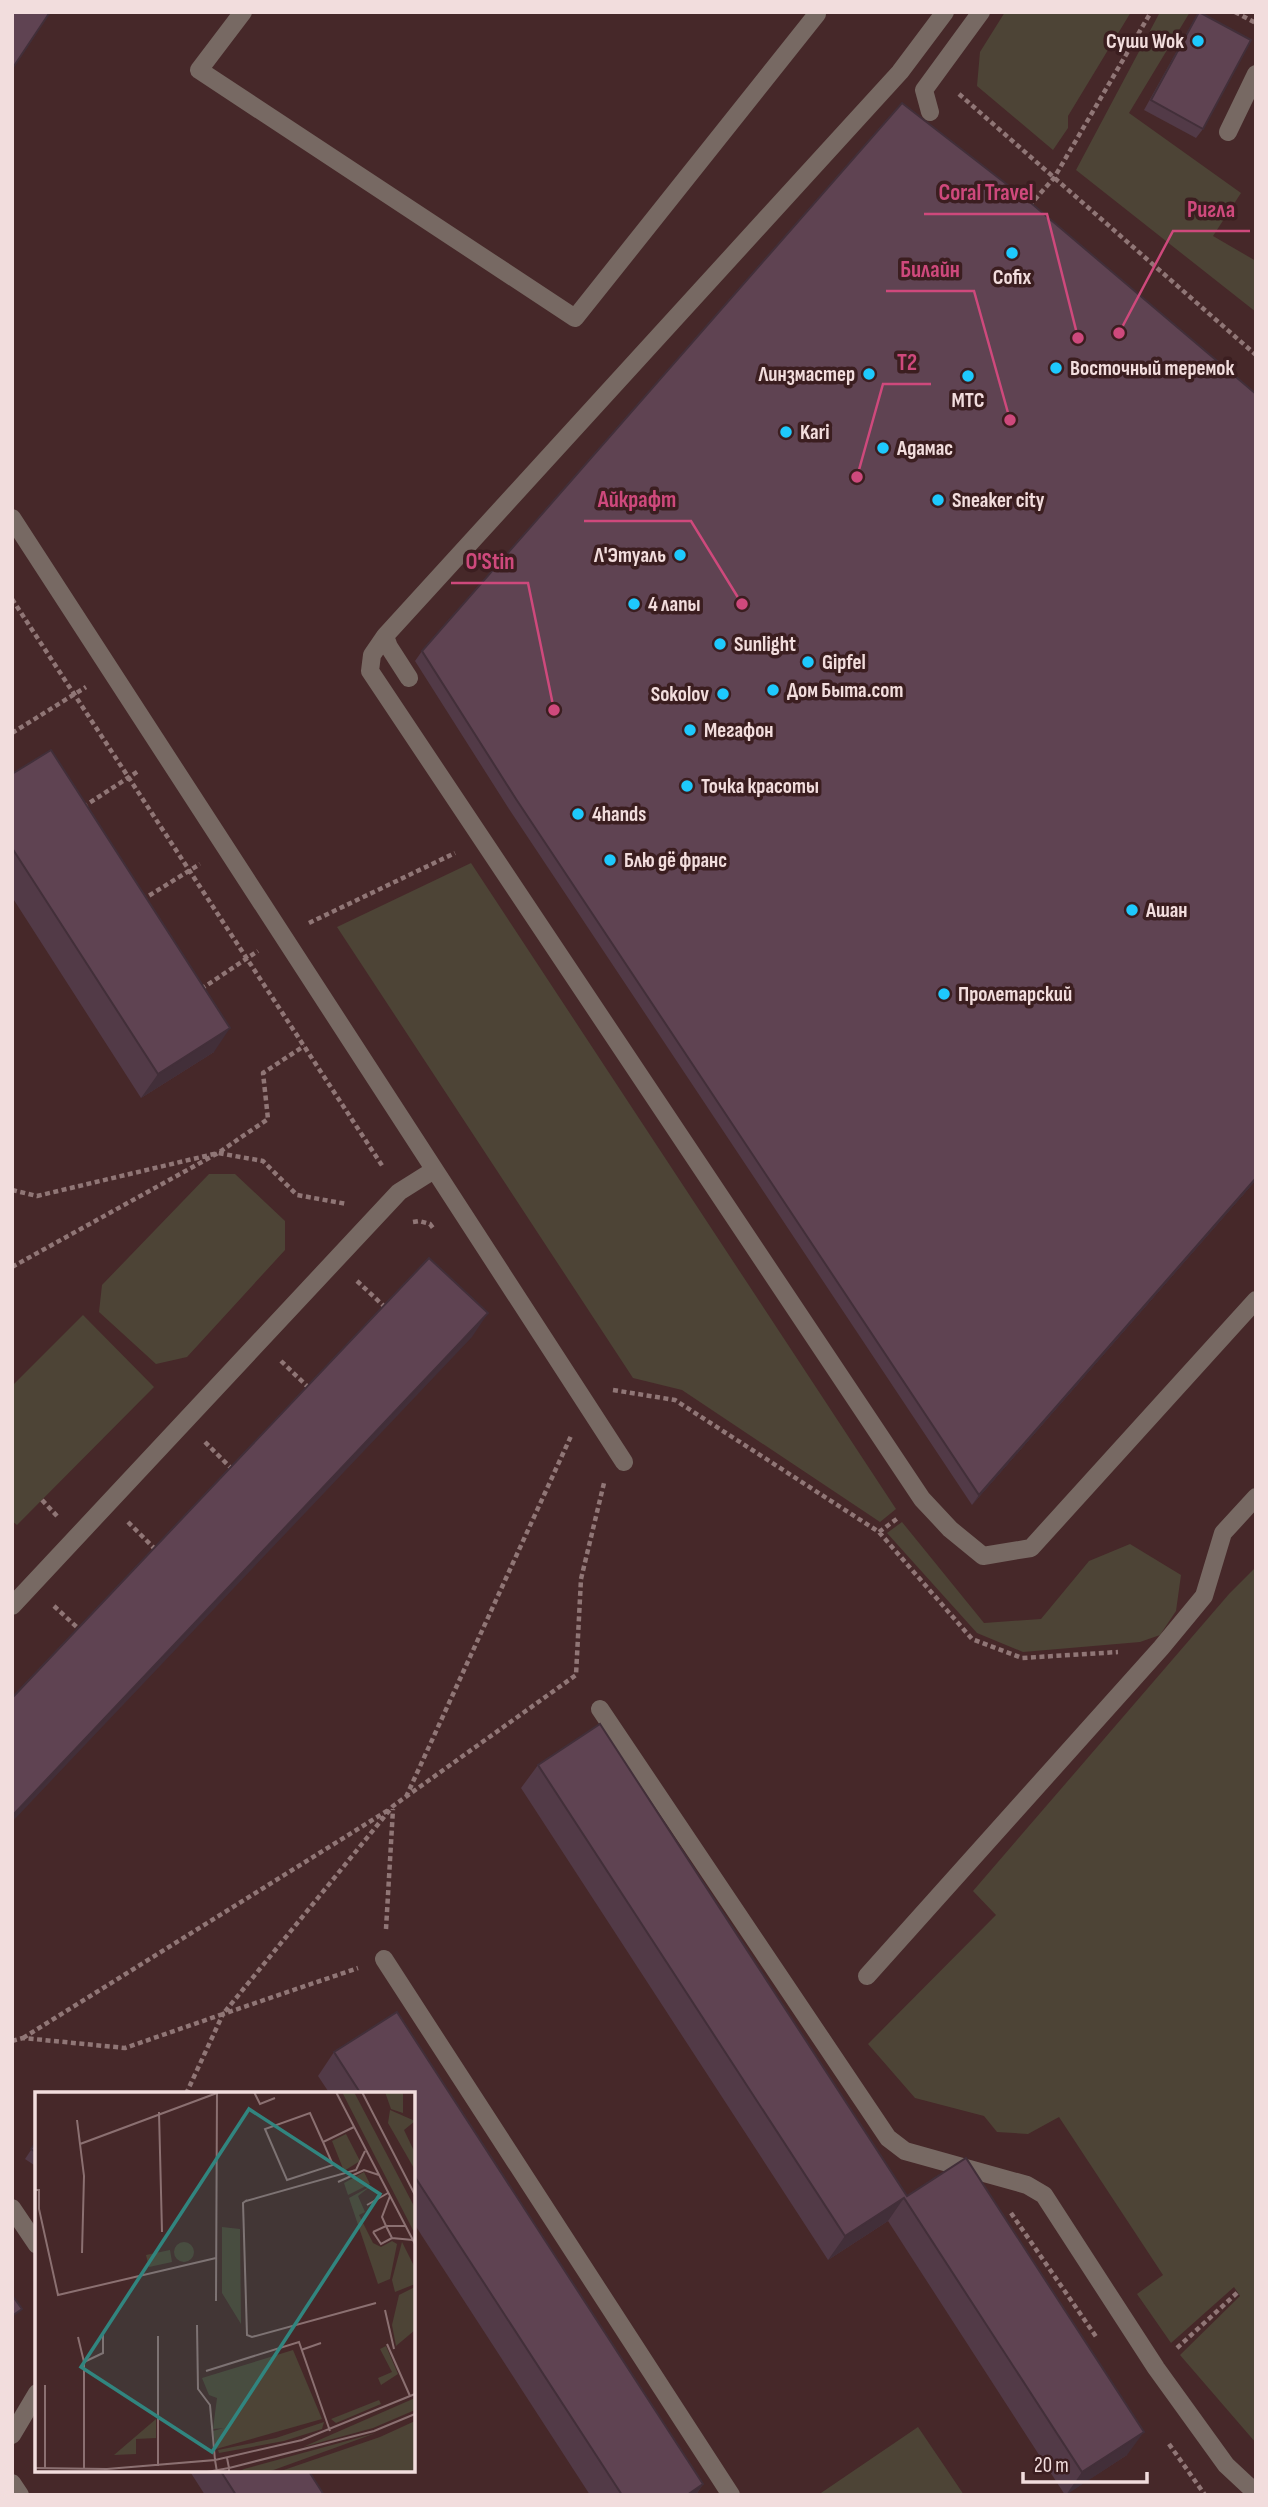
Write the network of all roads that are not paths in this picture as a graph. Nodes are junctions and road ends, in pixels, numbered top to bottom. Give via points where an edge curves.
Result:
1 (243, 12) edge
2 (814, 12) edge
3 (945, 12) edge
4 (981, 12) edge
5 (900, 72) junction
6 (1256, 74) edge
7 (924, 90) junction
8 (930, 112) dead end
9 (1228, 132) dead end
10 (12, 518) edge
11 (385, 636) junction
12 (409, 677) dead end
13 (434, 1170) junction
14 (1256, 1300) edge
15 (624, 1462) dead end
16 (1256, 1497) edge
17 (12, 1605) edge
18 (600, 1709) dead end
19 (384, 1959) road end
20 (867, 1976) dead end
21 (12, 2208) edge
22 (35, 2242) edge
23 (35, 2396) edge
24 (12, 2435) edge
25 (12, 2483) edge
26 (1256, 2493) edge
27 (20, 2495) edge
28 (732, 2495) edge

1 - 2 lane via 199,70 575,318 817,14
3 - 5 lane
4 - 7 lane
5 - 7 lane
5 - 11 lane
6 - 9 lane
7 - 8 lane
10 - 13 lane
11 - 12 lane
11 - 14 lane via 372,655 370,671 922,1499 983,1556 1031,1548
13 - 15 lane
13 - 17 lane via 399,1192
16 - 20 lane via 1223,1533 1204,1596
18 - 26 lane via 888,2138 905,2151 1027,2185 1044,2194 1156,2368 1226,2465
19 - 28 lane
21 - 22 lane
23 - 24 lane
25 - 27 lane

